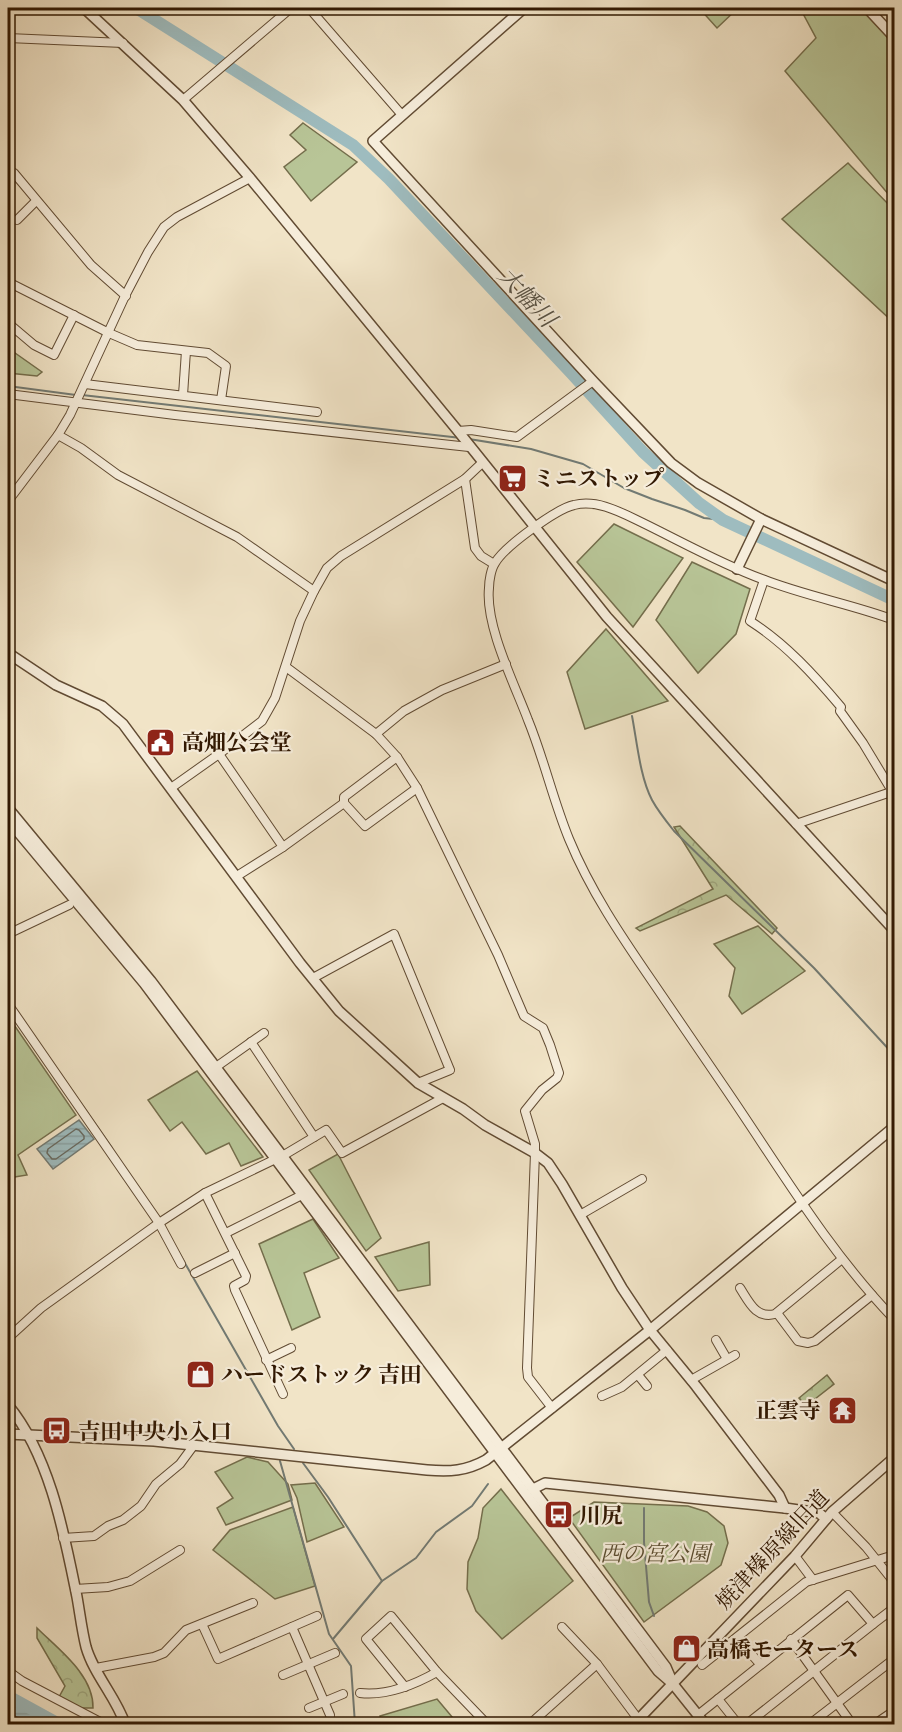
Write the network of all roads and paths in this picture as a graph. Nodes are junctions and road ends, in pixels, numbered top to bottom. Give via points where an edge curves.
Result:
1 (84, 8) edge
2 (291, 8) edge
3 (309, 8) edge
4 (867, 8) edge
5 (519, 9) edge
6 (894, 37) edge
7 (8, 38) edge
8 (123, 43) junction
9 (183, 100) junction
10 (402, 115) junction
11 (8, 174) edge
12 (250, 178) junction
13 (36, 201) junction
14 (17, 220) dead end
15 (8, 282) edge
16 (126, 296) junction
17 (75, 315) junction
18 (8, 323) edge
19 (109, 333) junction
20 (186, 351) junction
21 (592, 381) junction
22 (84, 386) junction
23 (8, 394) edge
24 (183, 395) junction
25 (221, 400) junction
26 (76, 401) junction
27 (317, 412) dead end
28 (459, 433) junction
29 (58, 435) junction
30 (468, 445) junction
31 (482, 464) junction
32 (465, 479) junction
33 (8, 501) edge
34 (761, 519) junction
35 (535, 528) junction
36 (494, 564) junction
37 (737, 569) junction
38 (764, 580) junction
39 (894, 581) edge
40 (314, 591) junction
41 (894, 620) edge
42 (8, 653) edge
43 (506, 664) junction
44 (286, 667) junction
45 (376, 734) junction
46 (219, 754) junction
47 (397, 757) junction
48 (171, 788) junction
49 (417, 788) junction
50 (893, 791) edge
51 (344, 803) junction
52 (8, 808) edge
53 (8, 820) edge
54 (796, 824) junction
55 (283, 847) junction
56 (237, 876) junction
57 (69, 905) dead end
58 (894, 930) edge
59 (8, 934) edge
60 (313, 978) junction
61 (8, 1004) edge
62 (264, 1033) dead end
63 (251, 1042) junction
64 (216, 1067) junction
65 (418, 1083) junction
66 (443, 1098) junction
67 (894, 1128) edge
68 (314, 1137) junction
69 (535, 1153) junction
70 (279, 1157) junction
71 (642, 1179) dead end
72 (205, 1193) junction
73 (302, 1195) junction
74 (801, 1203) junction
75 (580, 1215) junction
76 (159, 1223) junction
77 (226, 1233) junction
78 (234, 1252) junction
79 (842, 1259) junction
80 (181, 1264) dead end
81 (195, 1273) dead end
82 (740, 1288) dead end
83 (872, 1295) junction
84 (777, 1313) junction
85 (894, 1319) edge
86 (650, 1330) junction
87 (8, 1338) edge
88 (716, 1340) dead end
89 (291, 1348) dead end
90 (667, 1350) junction
91 (266, 1360) junction
92 (638, 1375) junction
93 (691, 1380) junction
94 (647, 1386) dead end
95 (283, 1394) dead end
96 (602, 1396) dead end
97 (8, 1405) edge
98 (552, 1408) junction
99 (8, 1434) edge
100 (28, 1435) junction
101 (194, 1445) junction
102 (498, 1450) junction
103 (894, 1458) edge
104 (533, 1489) junction
105 (785, 1508) junction
106 (829, 1515) junction
107 (63, 1538) junction
108 (180, 1550) dead end
109 (894, 1555) edge
110 (795, 1556) junction
111 (877, 1560) junction
112 (813, 1580) junction
113 (894, 1582) edge
114 (75, 1589) junction
115 (254, 1603) dead end
116 (891, 1610) edge
117 (317, 1616) dead end
118 (894, 1621) edge
119 (202, 1624) junction
120 (873, 1624) junction
121 (292, 1627) junction
122 (562, 1627) dead end
123 (737, 1638) junction
124 (791, 1639) junction
125 (334, 1653) dead end
126 (894, 1659) edge
127 (308, 1664) junction
128 (597, 1664) junction
129 (760, 1664) junction
130 (702, 1665) dead end
131 (96, 1668) junction
132 (8, 1671) edge
133 (814, 1671) junction
134 (436, 1672) junction
135 (284, 1675) dead end
136 (673, 1684) junction
137 (405, 1687) junction
138 (360, 1693) dead end
139 (343, 1694) dead end
140 (718, 1699) junction
141 (324, 1702) junction
142 (837, 1703) junction
143 (309, 1708) dead end
144 (894, 1711) edge
145 (330, 1715) dead end
146 (698, 1715) junction
147 (636, 1722) edge
148 (104, 1725) edge
149 (125, 1725) edge
150 (488, 1725) edge
151 (531, 1725) edge
152 (705, 1725) edge
153 (738, 1725) edge
154 (747, 1725) edge
155 (810, 1725) edge
156 (852, 1725) edge
157 (875, 1725) edge

1 - 8 street
2 - 9 street
3 - 10 street
4 - 6 street
5 - 10 street
7 - 8 street
8 - 9 street
9 - 12 street
10 - 21 street via 373,141
11 - 13 street via 14,173
12 - 16 street via 164,227
12 - 28 street
13 - 14 street
13 - 16 street via 91,265
15 - 17 street
16 - 19 street
17 - 18 street via 54,355 34,345
17 - 19 street
19 - 20 street via 136,345
19 - 22 street
20 - 24 street
20 - 25 street via 208,353 226,366
21 - 28 street via 517,437 471,430
21 - 34 street via 671,463
22 - 24 street
22 - 26 street
23 - 26 street
24 - 25 street
25 - 27 street
26 - 29 street
26 - 30 street
28 - 30 street
29 - 33 street
29 - 40 street via 118,475 237,537
30 - 31 street
31 - 32 street
31 - 35 street
32 - 36 street via 476,548
32 - 40 street via 341,556 327,568
34 - 37 street
34 - 39 street
35 - 36 street
35 - 37 street via 559,510 576,504 598,504
35 - 54 street via 607,617
36 - 43 street via 489,588 490,613
37 - 38 street
38 - 41 street
38 - 50 street via 750,621 771,634 842,707 840,711
40 - 44 street
42 - 48 street via 56,685 102,706 131,733
43 - 45 street via 442,690 404,711
43 - 74 street via 543,756 569,839 606,914
44 - 45 street
44 - 46 street via 262,721
45 - 47 street
46 - 48 street
46 - 55 street
47 - 49 street
47 - 51 street via 344,797
48 - 56 street
49 - 51 street via 365,826
49 - 69 street via 524,1016 543,1028 550,1045 559,1073 525,1111
50 - 54 street
51 - 55 street
52 - 64 street via 151,981
53 - 70 street via 144,983
54 - 58 street
55 - 56 street
56 - 60 street
57 - 59 street
60 - 65 street via 339,1011
60 - 65 street via 394,934 450,1070
61 - 76 street
62 - 63 street
63 - 64 street
63 - 68 street
64 - 70 street
65 - 66 street
66 - 68 street via 342,1153 326,1130
66 - 69 street
67 - 74 street
68 - 70 street
69 - 75 street via 548,1163
69 - 98 street via 527,1368 528,1377
70 - 72 street
70 - 73 street
70 - 102 street
71 - 75 street
72 - 76 street
72 - 77 street
73 - 77 street
73 - 102 street
74 - 79 street
74 - 86 street
75 - 86 street
76 - 80 street
76 - 87 street via 41,1308
77 - 78 street
78 - 81 street
78 - 91 street via 246,1276 234,1286 235,1290
79 - 83 street
79 - 84 street
82 - 84 street via 756,1312 766,1316
83 - 84 street via 808,1343 798,1341
83 - 85 street
86 - 90 street
86 - 98 street
88 - 93 street via 731,1357
89 - 91 street
90 - 92 street
90 - 93 street
91 - 95 street
92 - 94 street
92 - 96 street
93 - 105 street
97 - 100 street
98 - 102 street
99 - 100 street
100 - 101 street
100 - 107 street via 48,1478
101 - 102 street via 445,1471 471,1468
101 - 107 street via 180,1464 156,1484 141,1506 123,1520 94,1536
102 - 104 street
102 - 136 street via 658,1671
103 - 106 street, 焼津榛原線旧道
104 - 105 street via 545,1483
104 - 136 street via 666,1667
105 - 106 street
106 - 110 street, 焼津榛原線旧道
106 - 111 street
107 - 114 street
108 - 114 street via 130,1581
109 - 111 street
110 - 112 street
110 - 136 street, 焼津榛原線旧道
111 - 112 street
111 - 113 street
112 - 123 street via 796,1588
114 - 131 street via 86,1648
115 - 119 street
116 - 118 street
116 - 120 street
117 - 121 street
119 - 121 street via 218,1659
119 - 131 street via 186,1630 164,1653
120 - 124 street via 848,1595
120 - 133 street
121 - 127 street
122 - 128 street
123 - 129 street
123 - 130 street
124 - 129 street
124 - 133 street
125 - 127 street
126 - 142 street
127 - 135 street
127 - 141 street
128 - 147 street
128 - 151 street
129 - 140 street
131 - 149 street
132 - 148 street
133 - 142 street
133 - 154 street
134 - 137 street
134 - 137 street via 391,1616 366,1639
134 - 150 street
136 - 146 street
136 - 147 street, 焼津榛原線旧道
137 - 138 street
139 - 141 street
140 - 146 street
140 - 153 street
141 - 143 street
141 - 145 street
142 - 155 street
142 - 156 street
144 - 157 street
146 - 152 street

